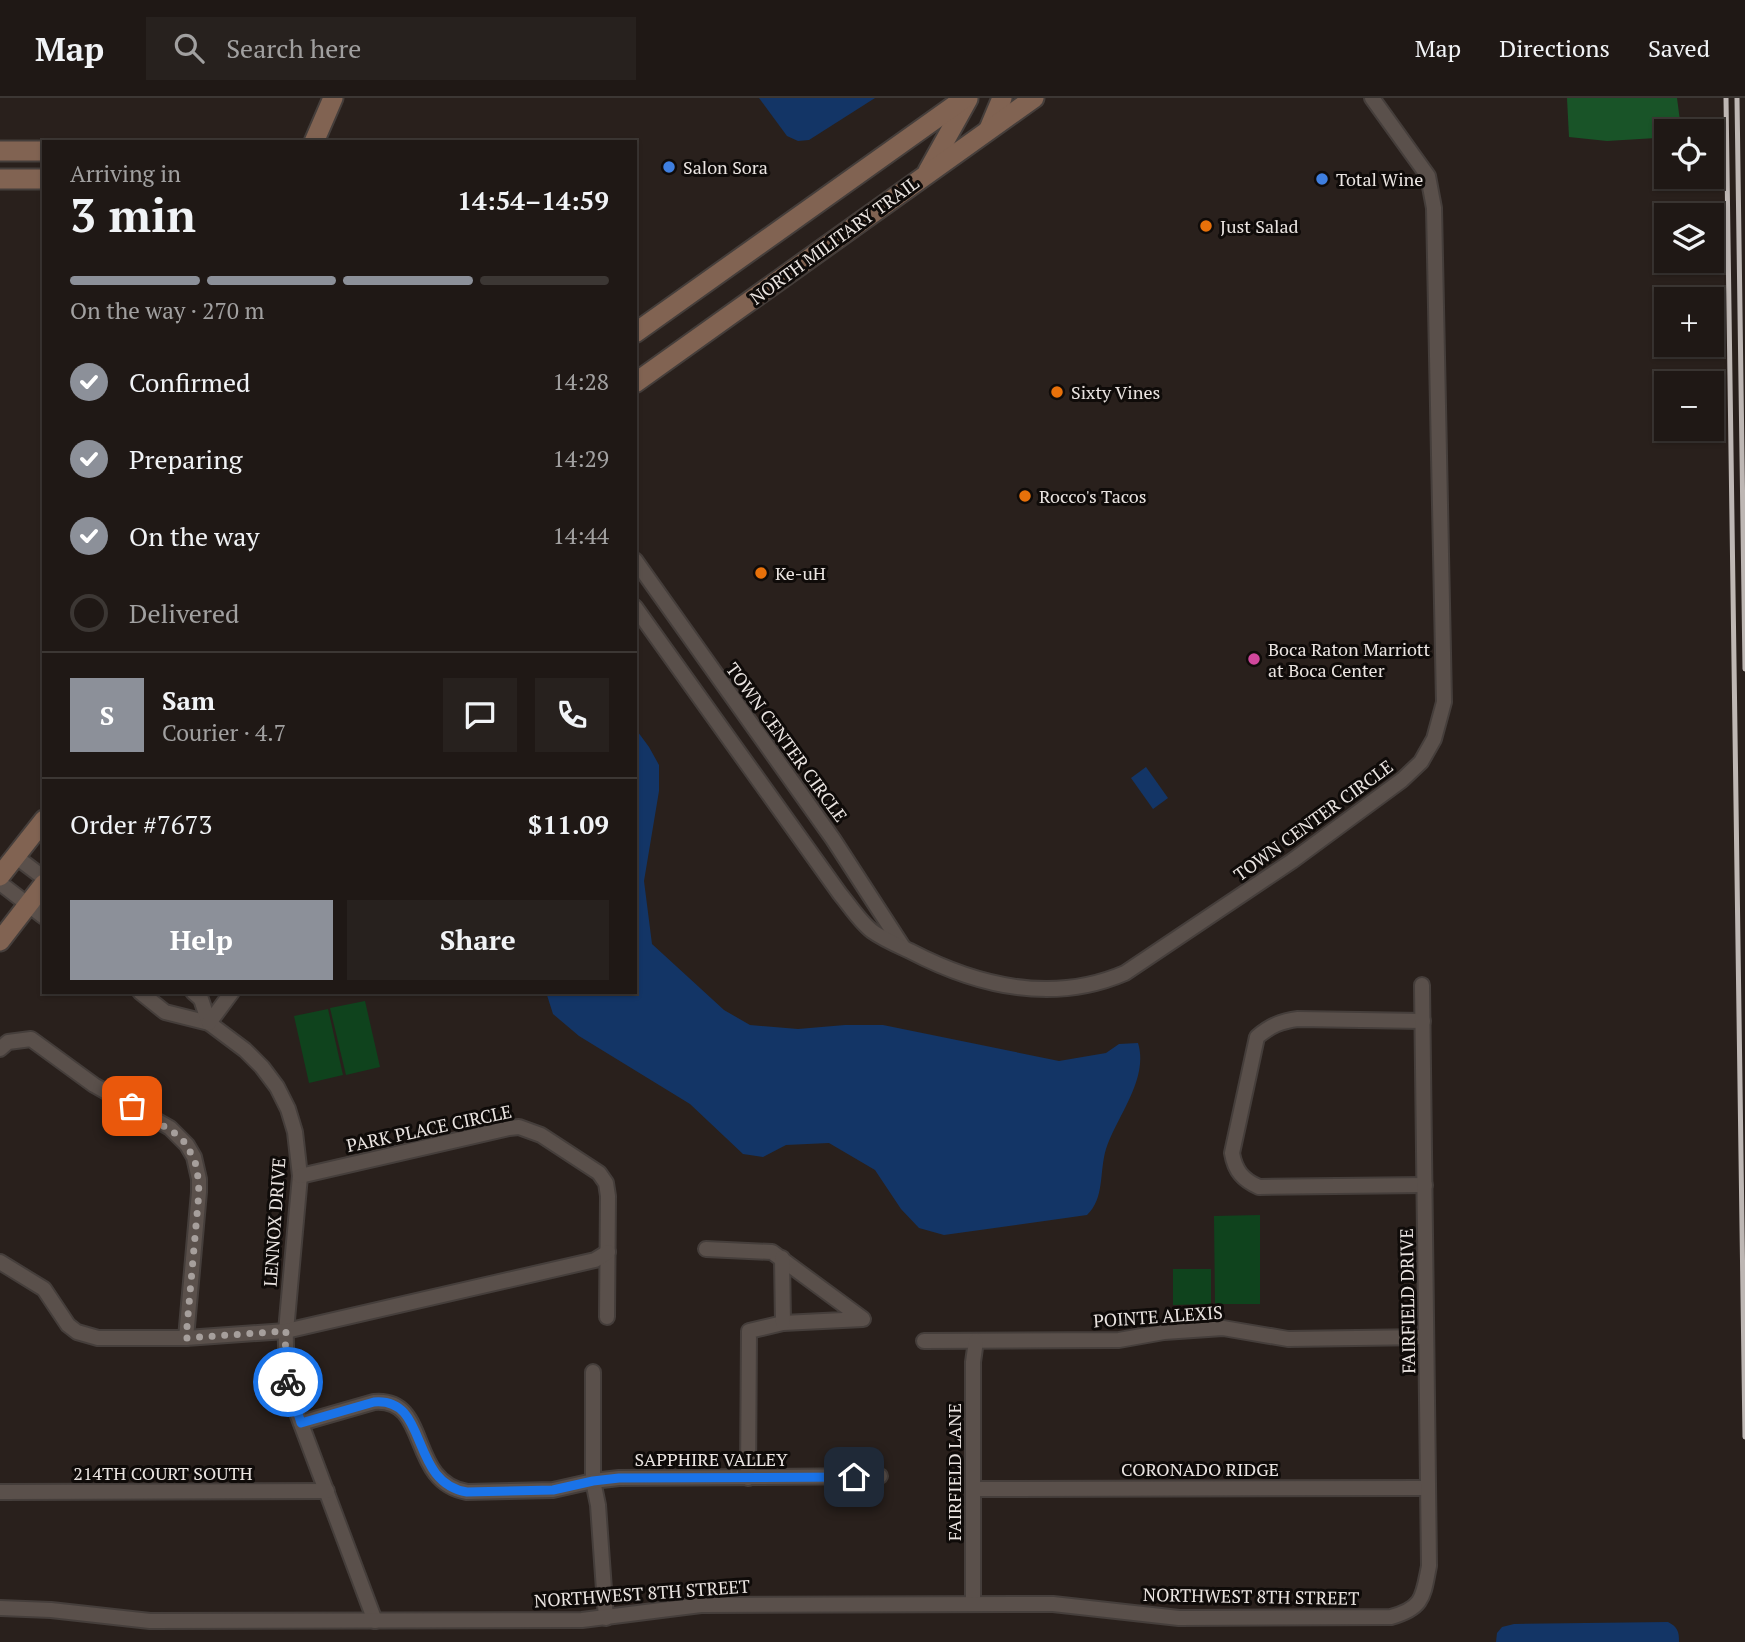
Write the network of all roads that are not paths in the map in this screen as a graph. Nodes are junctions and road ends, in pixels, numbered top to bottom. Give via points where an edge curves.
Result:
1 (333, 98) edge
2 (967, 98) edge
3 (1002, 98) edge
4 (1034, 98) edge
5 (1372, 98) edge
6 (989, 130) junction
7 (315, 140) edge
8 (0, 151) edge
9 (42, 151) edge
10 (926, 175) junction
11 (0, 179) edge
12 (42, 179) edge
13 (637, 332) edge
14 (637, 382) edge
15 (637, 563) edge
16 (637, 610) edge
17 (42, 822) edge
18 (15, 856) junction
19 (0, 876) edge
20 (42, 876) edge
21 (0, 883) edge
22 (42, 886) edge
23 (27, 904) junction
24 (42, 915) edge
25 (0, 941) edge
26 (904, 948) junction
27 (1423, 985) dead end
28 (142, 994) edge
29 (195, 994) edge
30 (231, 994) edge
31 (1423, 1021) junction
32 (209, 1023) junction
33 (0, 1049) edge
34 (300, 1176) junction
35 (1425, 1185) junction
36 (706, 1249) dead end
37 (608, 1252) junction
38 (782, 1258) junction
39 (0, 1262) edge
40 (607, 1317) dead end
41 (782, 1323) junction
42 (286, 1331) junction
43 (1426, 1337) junction
44 (186, 1338) junction
45 (924, 1341) dead end
46 (976, 1341) junction
47 (593, 1372) dead end
48 (301, 1423) junction
49 (880, 1476) dead end
50 (748, 1478) junction
51 (593, 1481) junction
52 (1428, 1488) junction
53 (973, 1489) junction
54 (327, 1491) junction
55 (0, 1492) edge
56 (974, 1604) junction
57 (0, 1608) edge
58 (1411, 1610) joint
59 (606, 1618) junction
60 (375, 1621) junction

1 - 7 main road
2 - 10 main road
2 - 13 main road
3 - 6 main road
4 - 6 main road, NORTH MILITARY TRAIL
5 - 26 street, TOWN CENTER CIRCLE via 1428,176 1434,208 1444,702 1434,739 1402,780 1303,853 1125,973 1101,983 1077,988 1013,987 953,972
6 - 10 main road, NORTH MILITARY TRAIL
8 - 9 main road
10 - 14 main road, NORTH MILITARY TRAIL
11 - 12 main road
15 - 26 street, TOWN CENTER CIRCLE via 833,839
16 - 26 street, TOWN CENTER CIRCLE via 840,894 870,930
17 - 18 main road
18 - 19 main road
18 - 20 street
21 - 23 street
22 - 23 main road
23 - 24 street
23 - 25 main road
27 - 31 street, FAIRFIELD DRIVE
28 - 32 street, LENNOX DRIVE via 165,1012
29 - 32 street, LENNOX DRIVE
30 - 32 street
31 - 35 street, FAIRFIELD DRIVE
31 - 35 street via 1298,1019 1266,1029 1257,1037 1232,1153 1240,1175 1259,1187
32 - 34 street, LENNOX DRIVE via 245,1050 277,1087 295,1132
33 - 44 street via 8,1042 32,1039 94,1085 170,1128 187,1145 197,1167 199,1192
34 - 37 street, PARK PLACE CIRCLE via 509,1128 531,1130 599,1173 606,1183
34 - 42 street, LENNOX DRIVE
35 - 43 street, FAIRFIELD DRIVE
36 - 38 street via 772,1252
37 - 40 street, PARK PLACE CIRCLE
37 - 42 street via 595,1260
38 - 41 street
38 - 41 street via 863,1319
39 - 44 street via 44,1289 68,1325 87,1337
41 - 50 street via 749,1331
42 - 44 street
42 - 48 street, LENNOX DRIVE via 288,1381
43 - 46 street, POINTE ALEXIS via 1288,1339 1223,1328 1119,1340
43 - 52 street, FAIRFIELD DRIVE
45 - 46 street, POINTE ALEXIS
46 - 53 street, FAIRFIELD LANE
47 - 51 street
48 - 51 street, SAPPHIRE VALLEY via 386,1401 406,1413 435,1476 455,1490 553,1490
48 - 54 street, LENNOX DRIVE
49 - 50 street, SAPPHIRE VALLEY
50 - 51 street, SAPPHIRE VALLEY
51 - 59 street
52 - 53 street, CORONADO RIDGE
52 - 58 street, FAIRFIELD DRIVE via 1429,1566 1423,1595
53 - 56 street, FAIRFIELD LANE
54 - 55 street, 214TH COURT SOUTH
54 - 60 street, LENNOX DRIVE
56 - 58 street, NORTHWEST 8TH STREET via 1082,1605 1179,1618 1391,1617
56 - 59 street, NORTHWEST 8TH STREET via 701,1605
57 - 60 street, NORTHWEST 8TH STREET via 150,1621
59 - 60 street, NORTHWEST 8TH STREET

